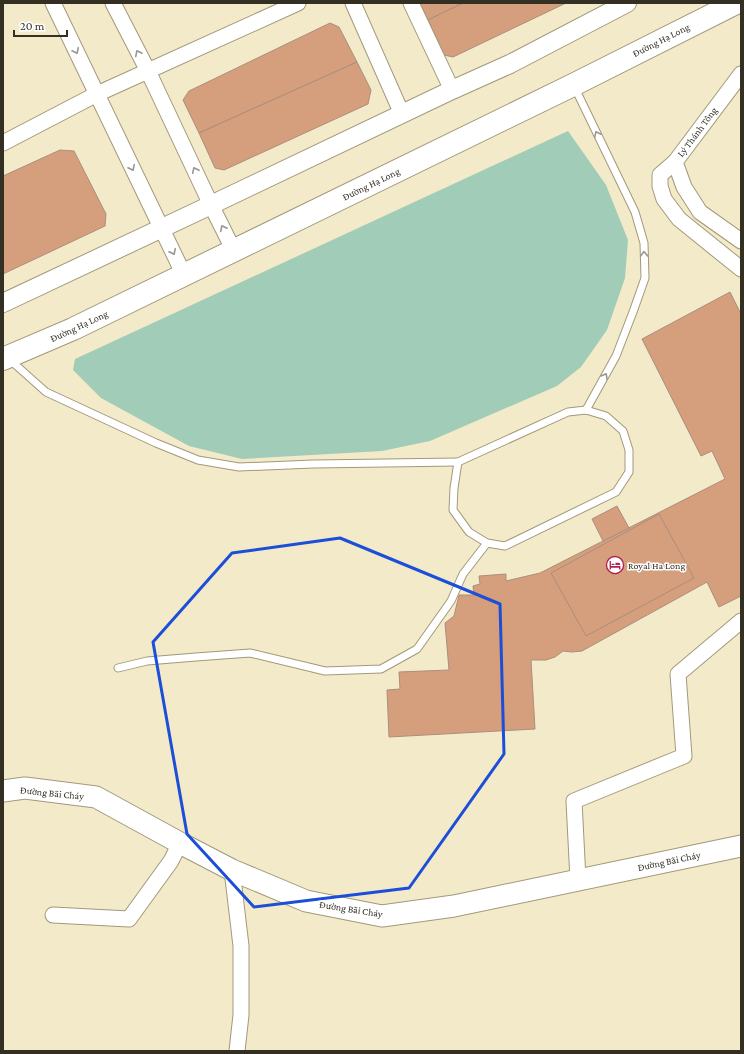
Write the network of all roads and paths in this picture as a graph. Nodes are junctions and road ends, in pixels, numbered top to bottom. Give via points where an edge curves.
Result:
1 (54, 3) edge
2 (113, 3) edge
3 (298, 3) edge
4 (353, 3) edge
5 (411, 3) edge
6 (627, 3) edge
7 (736, 3) edge
8 (148, 71) junction
9 (741, 74) edge
10 (573, 85) junction
11 (452, 90) junction
12 (97, 94) junction
13 (402, 114) junction
14 (3, 143) edge
15 (675, 162) junction
16 (211, 205) junction
17 (161, 228) junction
18 (741, 241) edge
19 (234, 251) junction
20 (741, 269) edge
21 (184, 275) junction
22 (3, 303) edge
23 (5, 358) edge
24 (586, 410) junction
25 (458, 462) junction
26 (487, 544) junction
27 (741, 621) edge
28 (118, 668) dead end
29 (3, 791) edge
30 (180, 843) junction
31 (741, 846) edge
32 (232, 870) junction
33 (578, 880) junction
34 (53, 915) dead end
35 (237, 1051) edge

1 -> 12 street
8 -> 2 street
3 - 8 street
4 - 13 street
5 - 11 street
6 - 11 street via 510,64
7 - 10 main road, Đường Hạ Long
8 - 12 street
16 -> 8 street
9 - 15 street, Lý Thánh Tông
10 - 19 main road, Đường Hạ Long
24 -> 10 lane via 616,356 645,278 644,243 635,212
11 - 13 street
12 - 14 street
12 -> 17 street
13 - 16 street
15 - 18 street, Lý Thánh Tông via 684,187 700,212
15 - 20 street via 660,175 664,199 679,219
16 - 17 street
19 -> 16 street
17 -> 21 street
17 - 22 street
19 - 21 main road, Đường Hạ Long
21 - 23 main road, Đường Hạ Long via 73,330
23 - 25 lane via 46,392 198,460 238,467
24 - 25 lane via 568,412
24 - 26 lane via 606,416 623,431 629,450 629,472 616,492 505,546
25 - 26 lane via 453,510 469,532
26 - 28 lane via 462,574 451,600 417,649 381,669 325,670 250,653 146,661
27 - 33 street via 678,674 684,756 574,801
29 - 30 main road, Đường Bãi Cháy via 25,788 96,797
30 - 32 main road, Đường Bãi Cháy
30 - 34 street via 171,861 129,919
31 - 33 main road, Đường Bãi Cháy
32 - 33 main road, Đường Bãi Cháy via 306,901 382,916 454,906
32 - 35 street via 241,946 241,1015

